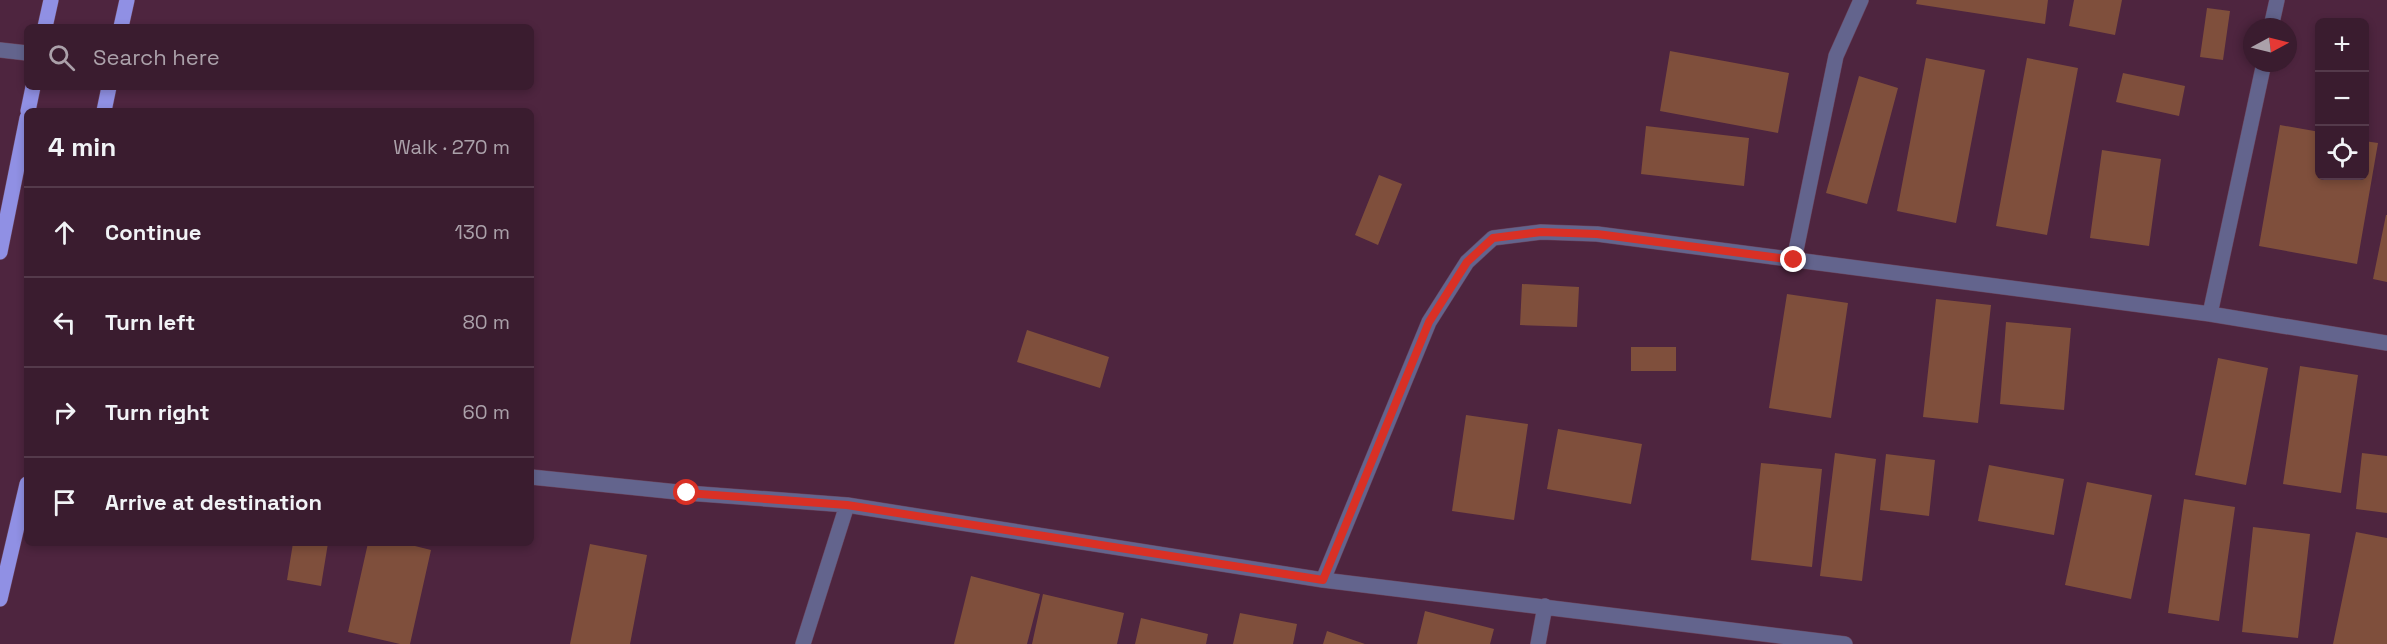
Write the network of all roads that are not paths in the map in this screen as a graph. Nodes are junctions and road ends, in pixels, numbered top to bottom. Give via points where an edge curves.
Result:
1 (51, 0) edge
2 (127, 0) edge
3 (1861, 0) edge
4 (2277, 0) edge
5 (2273, 18) edge
6 (46, 24) edge
7 (122, 24) edge
8 (0, 50) edge
9 (24, 53) edge
10 (2262, 72) edge
11 (32, 90) edge
12 (108, 90) edge
13 (29, 108) edge
14 (105, 108) edge
15 (24, 133) edge
16 (0, 252) edge
17 (1794, 260) junction
18 (2211, 314) junction
19 (2387, 343) edge
20 (534, 477) edge
21 (24, 496) edge
22 (847, 505) junction
23 (1323, 580) junction
24 (0, 599) edge
25 (1545, 606) junction
26 (803, 644) edge
27 (1538, 644) edge
28 (1845, 644) edge

1 - 6 main road
2 - 7 main road
3 - 17 street via 1836,56
4 - 5 street
8 - 9 street
10 - 18 street
11 - 13 main road
12 - 14 main road
15 - 16 main road
17 - 18 street
17 - 23 street via 1597,234 1541,232 1493,238 1467,262 1429,322
18 - 19 street
20 - 22 street
21 - 24 main road
22 - 23 street
22 - 26 street
23 - 25 street
25 - 27 street
25 - 28 street

